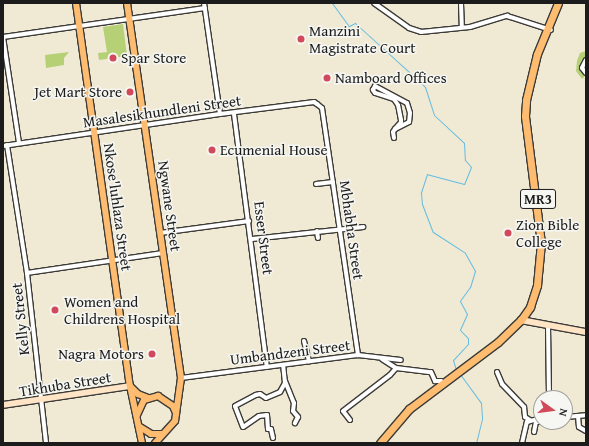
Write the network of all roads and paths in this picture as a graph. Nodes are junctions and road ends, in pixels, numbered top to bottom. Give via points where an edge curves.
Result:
1 (76, 3) edge
2 (127, 3) edge
3 (374, 3) edge
4 (461, 3) edge
5 (558, 3) edge
6 (561, 3) edge
7 (205, 5) edge
8 (129, 18) junction
9 (80, 25) junction
10 (462, 27) junction
11 (549, 29) junction
12 (3, 37) edge
13 (586, 60) edge
14 (586, 73) edge
15 (322, 108) joint
16 (220, 114) junction
17 (234, 114) junction
18 (145, 126) junction
19 (395, 129) junction
20 (95, 133) junction
21 (394, 138) dead end
22 (19, 143) junction
23 (5, 145) edge
24 (333, 182) junction
25 (316, 184) dead end
26 (249, 221) junction
27 (363, 226) dead end
28 (339, 229) junction
29 (317, 231) junction
30 (160, 233) junction
31 (318, 238) dead end
32 (252, 239) junction
33 (163, 253) junction
34 (113, 259) junction
35 (27, 273) junction
36 (523, 320) junction
37 (548, 325) junction
38 (586, 332) edge
39 (304, 341) dead end
40 (358, 355) junction
41 (380, 358) junction
42 (401, 360) dead end
43 (309, 361) junction
44 (283, 365) junction
45 (267, 366) junction
46 (396, 368) junction
47 (497, 372) dead end
48 (181, 378) junction
49 (284, 380) junction
50 (453, 380) junction
51 (444, 385) junction
52 (130, 386) junction
53 (549, 390) edge
54 (148, 398) junction
55 (41, 400) junction
56 (3, 405) edge
57 (176, 413) junction
58 (137, 415) junction
59 (586, 415) edge
60 (573, 416) edge
61 (578, 416) junction
62 (533, 419) edge
63 (350, 420) dead end
64 (530, 420) junction
65 (295, 424) dead end
66 (586, 426) edge
67 (140, 427) junction
68 (579, 427) junction
69 (586, 431) edge
70 (162, 434) junction
71 (273, 438) dead end
72 (46, 443) edge
73 (142, 443) edge
74 (155, 443) edge
75 (380, 443) edge
76 (384, 443) edge
77 (522, 443) edge

1 - 9 main road, Nkose'luhlaza Street
2 - 8 main road, Ngwane Street
3 - 10 street via 415,30 426,32
4 - 10 street
5 - 11 highway, MR3
6 - 11 highway, MR3
7 - 8 street
7 - 16 street
8 - 9 street
8 - 18 main road, Ngwane Street
9 - 12 street
9 - 20 main road, Nkose'luhlaza Street
10 - 11 street via 507,16
11 - 36 highway, MR3 via 528,85 526,100 525,116 541,243 537,285
12 - 22 street
13 - 14 street via 582,68
15 - 17 street, Masalesikhundleni Street via 314,102
15 - 24 street, Mbhabha Street
16 - 17 street, Masalesikhundleni Street
16 - 18 street, Masalesikhundleni Street
17 - 26 street, Esser Street
18 - 20 street, Masalesikhundleni Street
18 - 30 main road, Ngwane Street
19 - 19 street via 402,117 397,103 372,90 376,86 407,103 411,118 409,122
19 - 21 street
20 - 22 street, Masalesikhundleni Street
20 - 34 main road, Nkose'luhlaza Street
22 - 23 street, Masalesikhundleni Street
23 - 35 street, Kelly Street
24 - 25 street
24 - 28 street, Mbhabha Street
26 - 30 street
26 - 32 street, Esser Street
27 - 28 street
28 - 29 street
28 - 40 street, Mbhabha Street
29 - 31 street
29 - 32 street
30 - 33 main road, Ngwane Street
32 - 45 street, Esser Street
33 - 34 street
33 - 48 main road, Ngwane Street
34 - 35 street
34 - 52 main road, Nkose'luhlaza Street
35 - 55 street, Kelly Street
36 - 37 street
36 - 50 highway, MR3
37 - 38 street
37 - 53 street
39 - 43 street
40 - 41 street, Umbandzeni Street
40 - 43 street, Umbandzeni Street
41 - 42 street, Umbandzeni Street
41 - 46 street
43 - 44 street, Umbandzeni Street
44 - 45 street, Umbandzeni Street
44 - 49 street
45 - 48 street, Umbandzeni Street
46 - 51 street via 431,372 435,381 441,381
46 - 63 street via 358,397 343,415 349,416
47 - 64 street via 502,384 524,407 526,417
48 - 57 main road, Ngwane Street
49 - 65 street via 294,403 293,411 298,417
49 - 71 street via 280,392 266,398 260,394 256,395 235,406 243,427 259,416 267,415 268,429 271,429
50 - 51 highway, MR3
50 - 76 highway, MR3 via 412,411
51 - 75 highway, MR3 via 410,409
52 - 54 main road via 138,394
52 - 55 street, Tikhuba Street
52 - 58 main road, Nkose'luhlaza Street
54 - 57 main road via 158,396 164,399 173,406
54 - 58 main road
55 - 56 street, Tikhuba Street
55 - 72 street, Kelly Street
57 - 70 main road via 172,426
58 - 67 main road
59 - 61 street
60 - 61 street
61 - 68 street
62 - 64 street
64 - 77 street
66 - 68 street
67 - 70 main road via 151,434
67 - 73 main road
68 - 69 street
70 - 74 main road

